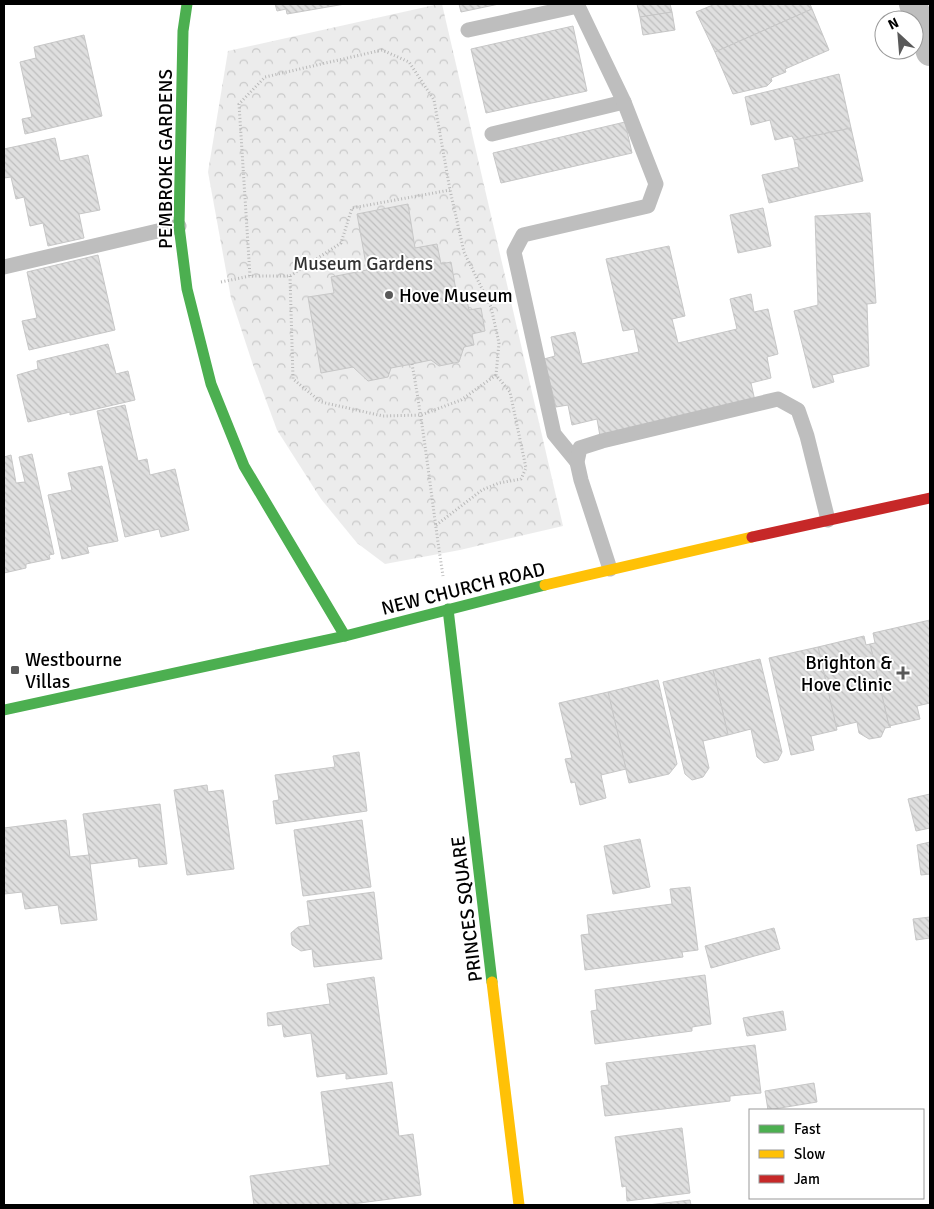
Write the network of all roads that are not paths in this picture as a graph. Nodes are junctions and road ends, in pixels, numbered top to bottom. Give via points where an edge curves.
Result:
1 (187, 4) edge
2 (913, 4) edge
3 (577, 5) edge
4 (468, 30) dead end
5 (930, 52) edge
6 (624, 102) junction
7 (492, 134) dead end
8 (179, 226) junction
9 (4, 267) edge
10 (577, 462) junction
11 (930, 498) edge
12 (828, 520) junction
13 (610, 569) junction
14 (448, 609) junction
15 (345, 636) junction
16 (4, 710) edge
17 (520, 1205) edge

1 - 8 street, PEMBROKE GARDENS via 183,31
2 - 5 street
3 - 4 lane
3 - 6 lane
6 - 7 lane
6 - 10 lane via 656,184 648,206 523,235 514,252 554,434
8 - 9 lane
8 - 15 street, PEMBROKE GARDENS via 187,289 211,384 240,457
10 - 12 lane via 580,448 602,441 778,399 798,410
10 - 13 lane
11 - 12 street, NEW CHURCH ROAD
12 - 13 street, NEW CHURCH ROAD
13 - 14 street, NEW CHURCH ROAD
14 - 15 street, NEW CHURCH ROAD
14 - 17 street, PRINCES SQUARE
15 - 16 street, NEW CHURCH ROAD

